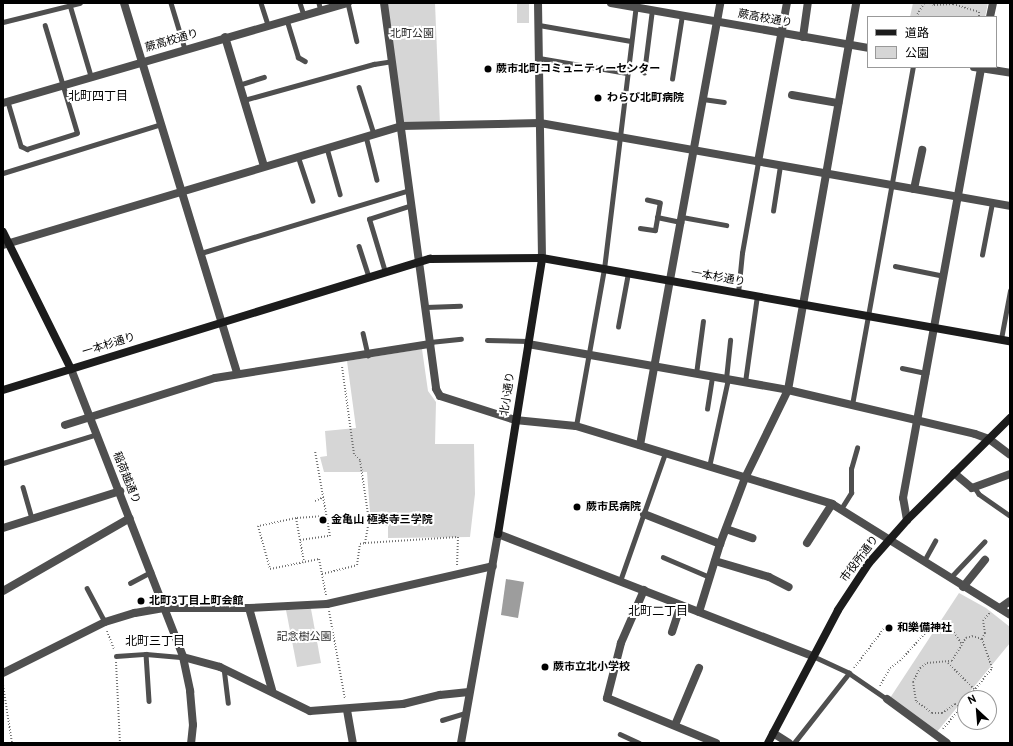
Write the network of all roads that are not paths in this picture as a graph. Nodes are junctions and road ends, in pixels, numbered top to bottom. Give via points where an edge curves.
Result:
1 (80, 3) edge
2 (124, 3) edge
3 (171, 3) edge
4 (261, 3) edge
5 (300, 3) edge
6 (348, 3) edge
7 (384, 3) edge
8 (538, 3) edge
9 (612, 3) edge
10 (720, 3) edge
11 (787, 3) edge
12 (808, 3) edge
13 (856, 3) edge
14 (992, 3) edge
15 (635, 5) edge
16 (70, 6) junction
17 (320, 7) edge
18 (652, 10) junction
19 (304, 15) junction
20 (682, 15) junction
21 (990, 16) edge
22 (286, 20) junction
23 (3, 22) edge
24 (717, 22) junction
25 (268, 25) junction
26 (539, 25) junction
27 (46, 26) dead end
28 (782, 33) junction
29 (225, 37) junction
30 (803, 37) junction
31 (356, 41) dead end
32 (631, 41) junction
33 (848, 45) junction
34 (867, 48) edge
35 (185, 49) junction
36 (539, 58) junction
37 (142, 61) junction
38 (305, 61) dead end
39 (392, 61) junction
40 (913, 68) edge
41 (979, 68) edge
42 (984, 68) edge
43 (627, 73) junction
44 (644, 73) dead end
45 (1010, 73) edge
46 (91, 76) junction
47 (264, 77) dead end
48 (672, 79) dead end
49 (62, 85) junction
50 (239, 85) junction
51 (359, 87) dead end
52 (792, 95) dead end
53 (703, 99) junction
54 (244, 100) junction
55 (5, 102) edge
56 (724, 102) dead end
57 (838, 103) junction
58 (540, 123) junction
59 (161, 124) junction
60 (401, 126) junction
61 (374, 134) junction
62 (366, 136) junction
63 (620, 137) junction
64 (327, 148) junction
65 (922, 150) dead end
66 (694, 151) junction
67 (298, 156) junction
68 (758, 162) junction
69 (264, 166) junction
70 (780, 166) junction
71 (3, 173) edge
72 (826, 175) junction
73 (377, 180) dead end
74 (892, 186) junction
75 (181, 190) junction
76 (410, 190) junction
77 (914, 190) junction
78 (340, 194) dead end
79 (957, 197) junction
80 (647, 200) dead end
81 (312, 201) dead end
82 (992, 203) junction
83 (412, 205) junction
84 (1010, 206) edge
85 (773, 211) dead end
86 (657, 217) junction
87 (681, 220) junction
88 (726, 225) dead end
89 (640, 228) dead end
90 (3, 232) edge
91 (6, 245) edge
92 (359, 246) dead end
93 (201, 253) junction
94 (982, 255) dead end
95 (542, 258) junction
96 (420, 261) junction
97 (895, 266) dead end
98 (604, 269) junction
99 (385, 272) junction
100 (628, 273) junction
101 (944, 276) junction
102 (369, 277) junction
103 (670, 281) junction
104 (1010, 291) edge
105 (738, 293) junction
106 (757, 296) junction
107 (802, 304) junction
108 (460, 306) dead end
109 (426, 307) junction
110 (868, 316) junction
111 (703, 321) dead end
112 (222, 322) junction
113 (618, 327) dead end
114 (935, 327) junction
115 (363, 333) dead end
116 (461, 339) dead end
117 (1001, 339) junction
118 (487, 340) dead end
119 (730, 340) dead end
120 (1010, 341) edge
121 (528, 342) junction
122 (430, 343) junction
123 (368, 355) junction
124 (589, 355) junction
125 (655, 367) junction
126 (71, 368) junction
127 (902, 368) dead end
128 (238, 373) junction
129 (927, 373) junction
130 (696, 374) junction
131 (712, 377) junction
132 (727, 379) junction
133 (745, 382) junction
134 (3, 390) edge
135 (788, 390) junction
136 (852, 405) junction
137 (707, 409) dead end
138 (90, 417) junction
139 (1010, 418) edge
140 (515, 420) junction
141 (918, 421) junction
142 (65, 426) dead end
143 (576, 426) junction
144 (97, 434) junction
145 (989, 440) junction
146 (640, 445) junction
147 (857, 448) dead end
148 (665, 453) junction
149 (1010, 455) edge
150 (3, 463) edge
151 (709, 467) junction
152 (954, 473) junction
153 (1010, 474) edge
154 (745, 478) junction
155 (22, 487) dead end
156 (975, 488) junction
157 (120, 492) junction
158 (832, 504) junction
159 (841, 509) junction
160 (644, 514) junction
161 (1010, 516) edge
162 (130, 518) junction
163 (32, 519) junction
164 (907, 520) junction
165 (3, 528) edge
166 (726, 529) junction
167 (498, 534) junction
168 (752, 538) dead end
169 (888, 540) junction
170 (935, 541) dead end
171 (984, 542) dead end
172 (807, 543) dead end
173 (720, 544) junction
174 (663, 557) dead end
175 (986, 560) dead end
176 (715, 561) junction
177 (924, 562) junction
178 (493, 566) junction
179 (150, 572) junction
180 (710, 577) junction
181 (950, 578) junction
182 (620, 581) junction
183 (130, 583) dead end
184 (789, 587) dead end
185 (963, 587) junction
186 (87, 588) dead end
187 (644, 590) junction
188 (3, 592) edge
189 (1010, 601) edge
190 (681, 605) junction
191 (998, 607) junction
192 (164, 608) junction
193 (249, 608) junction
194 (699, 612) junction
195 (1010, 615) edge
196 (104, 623) junction
197 (672, 632) dead end
198 (146, 654) junction
199 (116, 656) road end
200 (813, 656) junction
201 (183, 657) junction
202 (224, 668) junction
203 (699, 668) dead end
204 (3, 673) edge
205 (849, 673) junction
206 (272, 690) junction
207 (469, 692) junction
208 (887, 699) joint
209 (149, 701) dead end
210 (228, 704) dead end
211 (347, 710) junction
212 (465, 713) junction
213 (442, 720) dead end
214 (675, 725) junction
215 (620, 734) dead end
216 (773, 734) junction
217 (190, 743) edge
218 (353, 743) edge
219 (461, 743) edge
220 (639, 743) edge
221 (716, 743) edge
222 (768, 743) edge
223 (789, 743) edge
224 (794, 743) edge
225 (947, 743) edge

1 - 16 lane
2 - 37 street
3 - 35 lane
4 - 25 lane
5 - 19 lane
6 - 17 street, 蕨高校通り
6 - 31 lane
7 - 39 street
8 - 26 street
9 - 15 street, 蕨高校通り
10 - 24 street
11 - 28 street
12 - 30 street
13 - 33 street
14 - 21 street
15 - 18 street, 蕨高校通り
15 - 32 lane
16 - 23 lane
16 - 46 lane
17 - 19 street, 蕨高校通り
18 - 20 street, 蕨高校通り
18 - 44 lane
19 - 22 street, 蕨高校通り
20 - 24 street, 蕨高校通り
20 - 48 lane
22 - 25 street, 蕨高校通り
22 - 38 lane via 298,57
24 - 28 street, 蕨高校通り
24 - 53 street
25 - 29 street, 蕨高校通り
26 - 32 lane
26 - 36 street
27 - 49 lane
28 - 30 street, 蕨高校通り
28 - 68 street
29 - 35 street, 蕨高校通り
29 - 50 street
30 - 33 street, 蕨高校通り
32 - 43 lane
33 - 34 street, 蕨高校通り
33 - 57 street
35 - 37 street, 蕨高校通り
36 - 43 lane
36 - 58 street
37 - 46 street, 蕨高校通り
37 - 59 street
39 - 54 lane
39 - 60 street
40 - 74 lane
41 - 79 street
42 - 45 street
43 - 63 lane
46 - 49 street, 蕨高校通り
47 - 50 lane
49 - 55 street, 蕨高校通り
49 - 55 lane via 76,133 27,149 21,146
50 - 54 street
51 - 61 lane
52 - 57 street
53 - 56 lane
53 - 66 street
54 - 69 street
57 - 72 street
58 - 60 street
58 - 63 street
58 - 95 street
59 - 71 lane
59 - 75 street
60 - 61 street
60 - 76 street
61 - 62 street
62 - 64 street
62 - 73 lane
63 - 66 street
63 - 98 lane
64 - 67 street
64 - 78 lane
65 - 77 street
66 - 68 street
66 - 87 street
67 - 69 street
67 - 81 lane
68 - 70 street
68 - 105 lane via 742,253
69 - 75 street
70 - 72 street
70 - 85 lane
72 - 74 street
72 - 107 street
74 - 77 street
74 - 110 lane
75 - 91 street
75 - 93 street
76 - 83 street
76 - 93 lane
77 - 79 street
79 - 82 street
79 - 101 street
80 - 86 lane via 660,203
82 - 84 street
82 - 94 lane
83 - 96 street
83 - 99 lane via 369,218
86 - 87 lane
86 - 89 lane via 655,230
87 - 88 lane
87 - 103 street
90 - 91 street, 稲荷越通り
91 - 126 street, 稲荷越通り
92 - 102 lane
93 - 112 street
95 - 96 street, 一本杉通り
95 - 98 street, 一本杉通り
95 - 121 street, 北小通り
96 - 99 street, 一本杉通り
96 - 109 street
97 - 101 lane
98 - 100 street, 一本杉通り
98 - 124 lane
99 - 102 street, 一本杉通り
100 - 103 street, 一本杉通り
100 - 113 lane
101 - 114 street
102 - 112 street, 一本杉通り
103 - 105 street, 一本杉通り
103 - 125 street
104 - 117 lane
105 - 106 street, 一本杉通り
106 - 107 street, 一本杉通り
106 - 133 lane
107 - 110 street, 一本杉通り
107 - 135 street
108 - 109 lane
109 - 122 street
110 - 114 street, 一本杉通り
110 - 136 lane
111 - 130 lane
112 - 126 street, 一本杉通り
112 - 128 street
114 - 117 street, 一本杉通り
114 - 129 street
115 - 123 lane
116 - 122 lane
117 - 120 street, 一本杉通り
118 - 121 lane
119 - 132 lane
121 - 124 street
121 - 140 street, 北小通り
122 - 123 street
122 - 140 street via 436,389 440,396
123 - 128 street
124 - 125 street
124 - 143 lane
125 - 130 street
125 - 146 street
126 - 134 street, 一本杉通り
126 - 138 street, 稲荷越通り
127 - 129 lane
128 - 138 street
129 - 141 street
130 - 131 street
131 - 132 street
131 - 137 lane
132 - 133 street
132 - 151 lane
133 - 135 street
135 - 136 street
135 - 154 street
136 - 141 street
138 - 142 street
138 - 144 street, 稲荷越通り
139 - 145 street, 市役所通り
140 - 143 street
140 - 167 street, 北小通り
141 - 145 street
141 - 164 street via 903,498
143 - 146 street
144 - 150 lane
144 - 157 street, 稲荷越通り
145 - 149 street
145 - 152 street, 市役所通り
146 - 148 street
147 - 159 lane via 851,469 851,492
148 - 151 street
148 - 160 lane
151 - 154 street
152 - 156 street via 967,485
152 - 164 street, 市役所通り
153 - 156 street
154 - 158 street
154 - 166 street
155 - 163 lane
156 - 161 lane via 979,494
157 - 162 street, 稲荷越通り
157 - 163 street
158 - 159 street
158 - 172 street
159 - 169 street
160 - 173 street
160 - 182 lane
162 - 179 street, 稲荷越通り
162 - 188 street
163 - 165 street
164 - 169 street, 市役所通り
166 - 168 street
166 - 173 street
167 - 178 street
167 - 182 street
169 - 177 street
169 - 200 street, 市役所通り via 852,587
170 - 177 lane
171 - 181 lane
173 - 176 street
174 - 180 lane
175 - 185 street
176 - 180 street
176 - 184 street via 769,577
177 - 181 street
178 - 193 street via 328,604
178 - 207 street
179 - 183 lane
179 - 192 street, 稲荷越通り
180 - 194 street
181 - 185 street
182 - 187 street
185 - 191 street
186 - 196 lane
187 - 190 street
187 - 214 street via 621,643 607,698
189 - 191 street
190 - 194 street
190 - 197 street
191 - 195 street
192 - 193 street
192 - 196 street via 135,613
192 - 201 street, 稲荷越通り
193 - 206 street
194 - 200 street
196 - 204 street
198 - 199 lane
198 - 201 lane
198 - 209 lane
200 - 205 lane
200 - 216 street, 市役所通り
201 - 202 street
201 - 217 street, 稲荷越通り via 193,725
202 - 206 street
202 - 210 lane
203 - 214 street
205 - 208 lane
205 - 224 lane
206 - 211 street via 310,711
207 - 211 street via 440,695 403,704
207 - 212 street
208 - 225 street
211 - 218 street
212 - 213 lane
212 - 219 street
214 - 221 street
215 - 220 lane
216 - 222 street, 市役所通り
216 - 223 street

